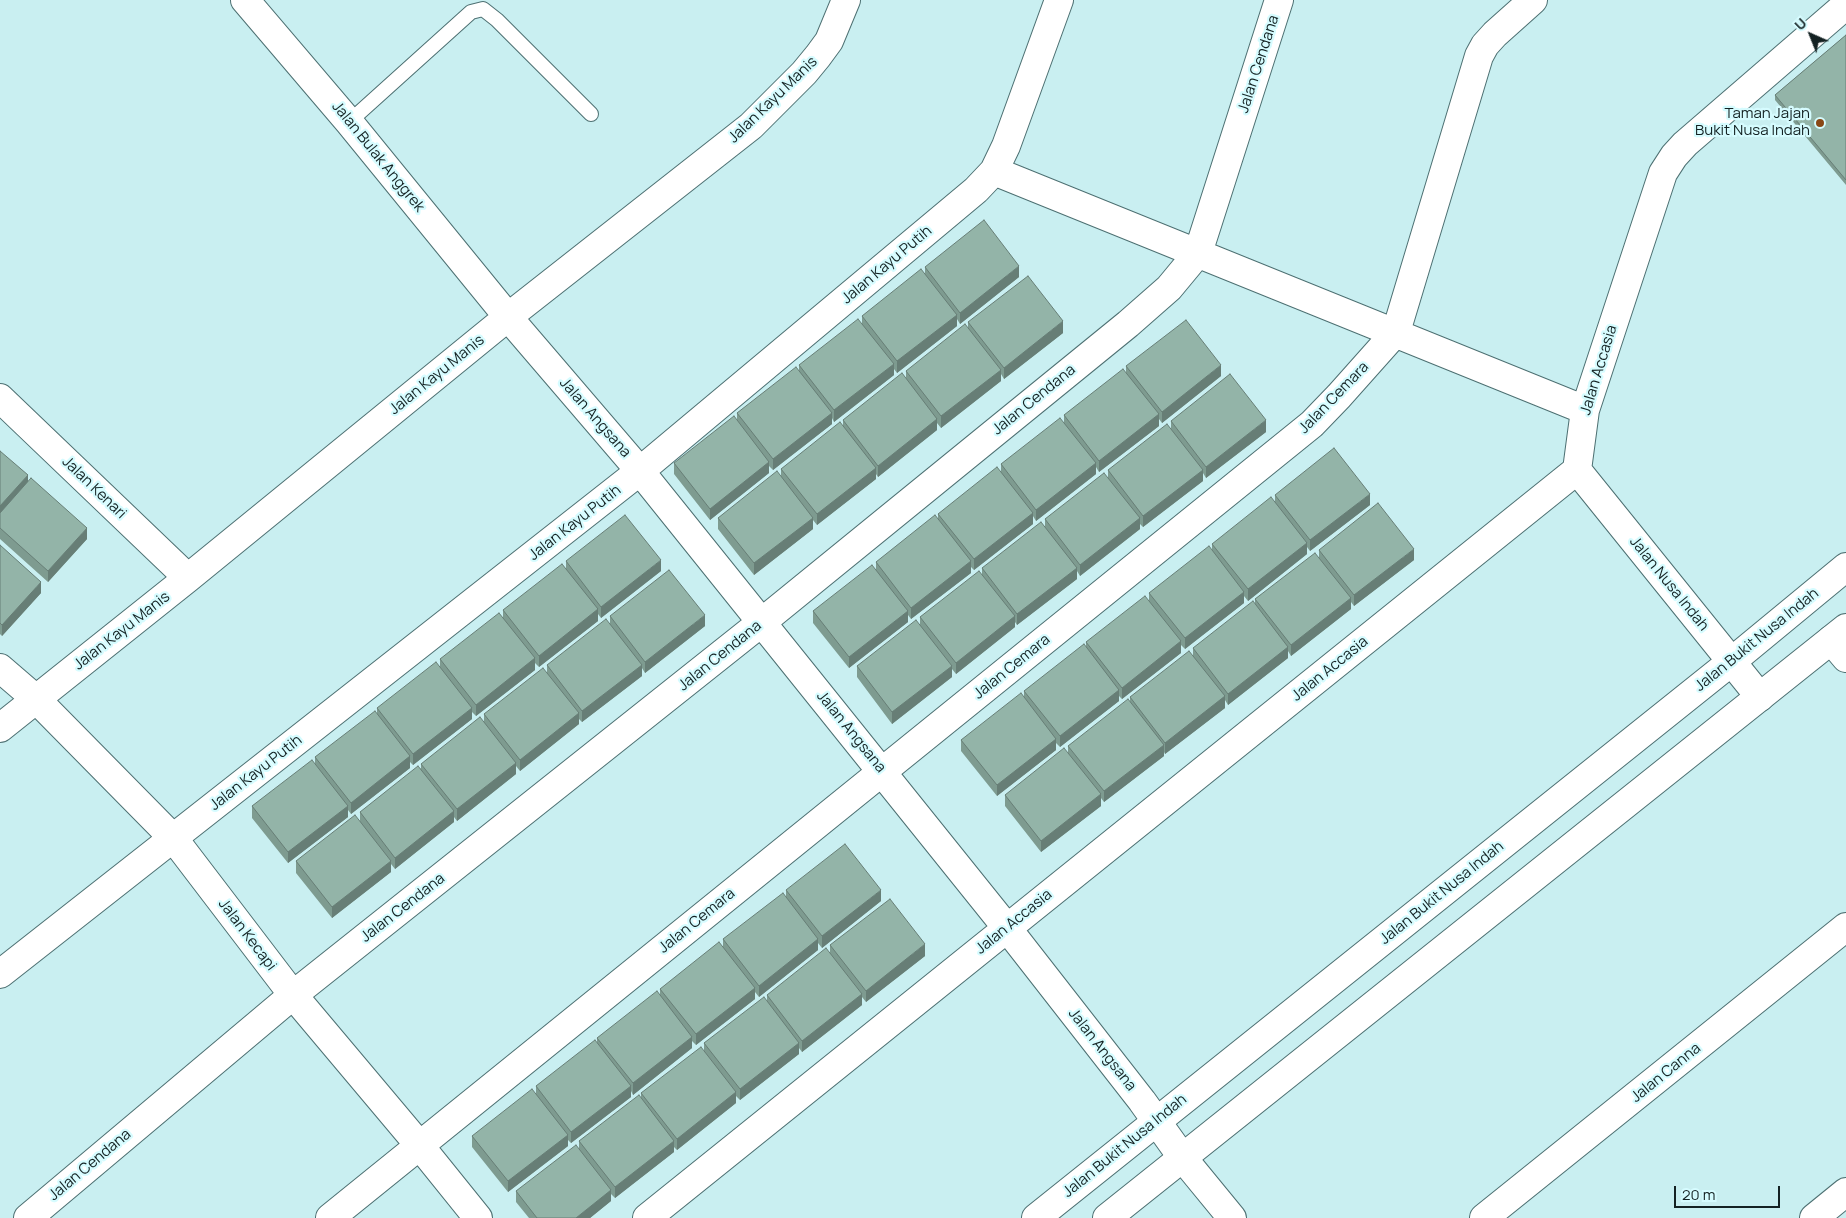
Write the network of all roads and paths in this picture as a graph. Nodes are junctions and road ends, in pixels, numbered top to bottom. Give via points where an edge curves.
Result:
1 (245, 0) edge
2 (846, 0) edge
3 (1279, 0) edge
4 (1533, 0) edge
5 (1055, 1) edge
6 (1846, 4) edge
7 (591, 114) dead end
8 (349, 122) junction
9 (994, 171) junction
10 (1198, 253) junction
11 (508, 317) junction
12 (1396, 332) junction
13 (0, 398) edge
14 (1585, 410) junction
15 (1577, 470) junction
16 (640, 471) junction
17 (1846, 567) edge
18 (188, 578) junction
19 (762, 622) junction
20 (1841, 642) edge
21 (1731, 662) junction
22 (0, 668) edge
23 (1760, 697) junction
24 (36, 699) junction
25 (0, 728) edge
26 (882, 772) junction
27 (174, 838) junction
28 (1846, 927) edge
29 (1007, 928) junction
30 (0, 974) edge
31 (293, 995) junction
32 (1157, 1122) junction
33 (420, 1146) junction
34 (1182, 1157) junction
35 (1846, 1192) edge
36 (28, 1218) edge
37 (330, 1218) edge
38 (478, 1218) edge
39 (646, 1218) edge
40 (1036, 1218) edge
41 (1107, 1218) edge
42 (1232, 1218) edge
43 (1484, 1218) edge
44 (1814, 1218) edge

1 - 8 street, Jalan Bulak Anggrek
2 - 11 street, Jalan Kayu Manis via 829,41 818,56 751,126
3 - 10 street, Jalan Cendana
4 - 12 street, Jalan Cemara via 1495,34 1479,56
5 - 9 street, Jalan Kayu Putih via 1006,146
6 - 14 street, Jalan Accasia via 1684,144 1663,173
7 - 8 lane via 484,9 471,12
8 - 11 street, Jalan Bulak Anggrek
9 - 10 street
9 - 16 street, Jalan Kayu Putih via 976,190
10 - 12 street
10 - 19 street, Jalan Cendana via 1170,288 1128,324
11 - 16 street, Jalan Angsana
11 - 18 street, Jalan Kayu Manis
12 - 14 street
12 - 26 street, Jalan Cemara via 1312,424
13 - 18 street, Jalan Kenari
14 - 15 street, Jalan Accasia
15 - 21 street, Jalan Nusa Indah
15 - 29 street, Jalan Accasia
16 - 19 street, Jalan Angsana
16 - 27 street, Jalan Kayu Putih
17 - 21 street, Jalan Bukit Nusa Indah
18 - 24 street, Jalan Kayu Manis
19 - 26 street, Jalan Angsana
19 - 31 street, Jalan Cendana
20 - 23 street
21 - 23 street, Jalan Nusa Indah
21 - 32 street, Jalan Bukit Nusa Indah
22 - 24 street, Jalan Kecapi
23 - 34 street
24 - 25 street, Jalan Kayu Manis
24 - 27 street, Jalan Kecapi
26 - 29 street, Jalan Angsana
26 - 33 street, Jalan Cemara
27 - 30 street, Jalan Kayu Putih
27 - 31 street, Jalan Kecapi
28 - 43 street, Jalan Canna
29 - 32 street, Jalan Angsana
29 - 39 street, Jalan Accasia
31 - 33 street, Jalan Kecapi
31 - 36 street, Jalan Cendana
32 - 34 street, Jalan Angsana
32 - 40 street, Jalan Bukit Nusa Indah
33 - 37 street, Jalan Cemara
33 - 38 street, Jalan Kecapi
34 - 41 street
34 - 42 street, Jalan Angsana
35 - 44 street

